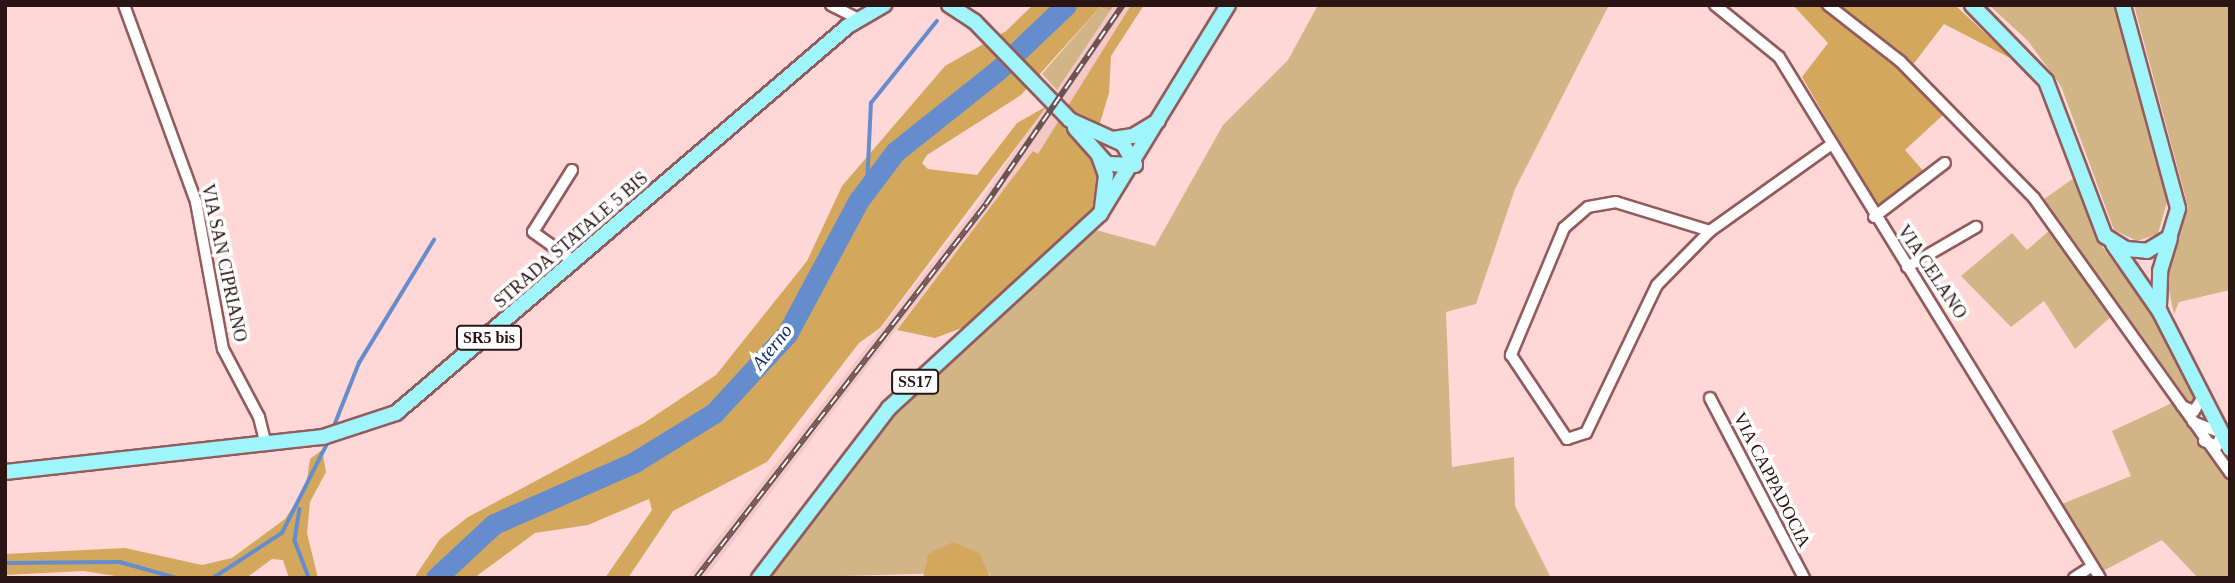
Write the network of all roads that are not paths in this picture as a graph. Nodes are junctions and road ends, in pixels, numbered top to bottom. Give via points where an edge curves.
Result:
1 (124, 5) edge
2 (831, 5) edge
3 (884, 5) edge
4 (949, 5) edge
5 (1228, 5) edge
6 (1715, 5) edge
7 (1828, 5) edge
8 (1972, 5) edge
9 (2123, 5) edge
10 (858, 19) junction
11 (1028, 79) junction
12 (1162, 118) junction
13 (1111, 139) junction
14 (1832, 144) junction
15 (1099, 155) junction
16 (1945, 163) dead end
17 (1135, 165) junction
18 (572, 170) dead end
19 (1100, 214) junction
20 (1874, 216) junction
21 (1976, 228) dead end
22 (2174, 229) junction
23 (1710, 231) junction
24 (2109, 241) junction
25 (2124, 248) junction
26 (2150, 250) junction
27 (575, 262) junction
28 (1907, 267) junction
29 (2136, 268) junction
30 (2160, 311) junction
31 (2203, 397) junction
32 (1710, 398) dead end
33 (2182, 406) junction
34 (2191, 421) junction
35 (2222, 433) junction
36 (2203, 440) junction
37 (266, 445) junction
38 (2230, 449) edge
39 (5, 472) edge
40 (2230, 473) edge
41 (2091, 567) junction
42 (759, 578) edge
43 (1804, 578) edge
44 (2074, 578) edge
45 (2100, 578) edge

1 - 37 street, VIA SAN CIPRIANO via 193,194 223,349 259,417
2 - 10 street
3 - 10 main road, STRADA STATALE 5 BIS / SR5 bis
4 - 11 main road via 986,32
5 - 12 main road, SS17
6 - 14 street, VIA CELANO via 1779,57
7 - 33 street via 1900,61 2034,198
8 - 24 main road via 2046,81
9 - 22 main road via 2176,196
10 - 27 main road, STRADA STATALE 5 BIS / SR5 bis
11 - 13 main road via 1070,120
11 - 15 main road
12 - 13 main road via 1137,135
12 - 17 main road, SS17
13 - 17 main road via 1126,147
14 - 20 street, VIA CELANO
14 - 23 street
15 - 17 main road via 1112,167
15 - 19 main road via 1106,184
16 - 20 street
17 - 19 main road, SS17
18 - 27 street via 533,232
19 - 42 main road, SS17 via 889,408
20 - 28 street, VIA CELANO
21 - 28 street
22 - 26 main road
22 - 30 main road via 2160,271
23 - 23 street via 1652,291 1586,433 1567,439 1511,355 1568,223 1588,207 1616,202
24 - 25 main road
24 - 29 main road
25 - 26 main road
25 - 29 main road
26 - 29 main road
27 - 37 main road, STRADA STATALE 5 BIS / SR5 bis via 396,413 344,434
28 - 41 street, VIA CELANO via 1969,357
29 - 30 main road
30 - 31 main road
31 - 33 street via 2194,411
31 - 35 main road
32 - 43 street, VIA CAPPADOCIA
33 - 34 street
34 - 35 street
34 - 36 street
35 - 36 street via 2217,446
35 - 38 main road
36 - 40 street
37 - 39 main road, STRADA STATALE 5 BIS / SR5 bis
41 - 44 street
41 - 45 street, VIA CELANO

